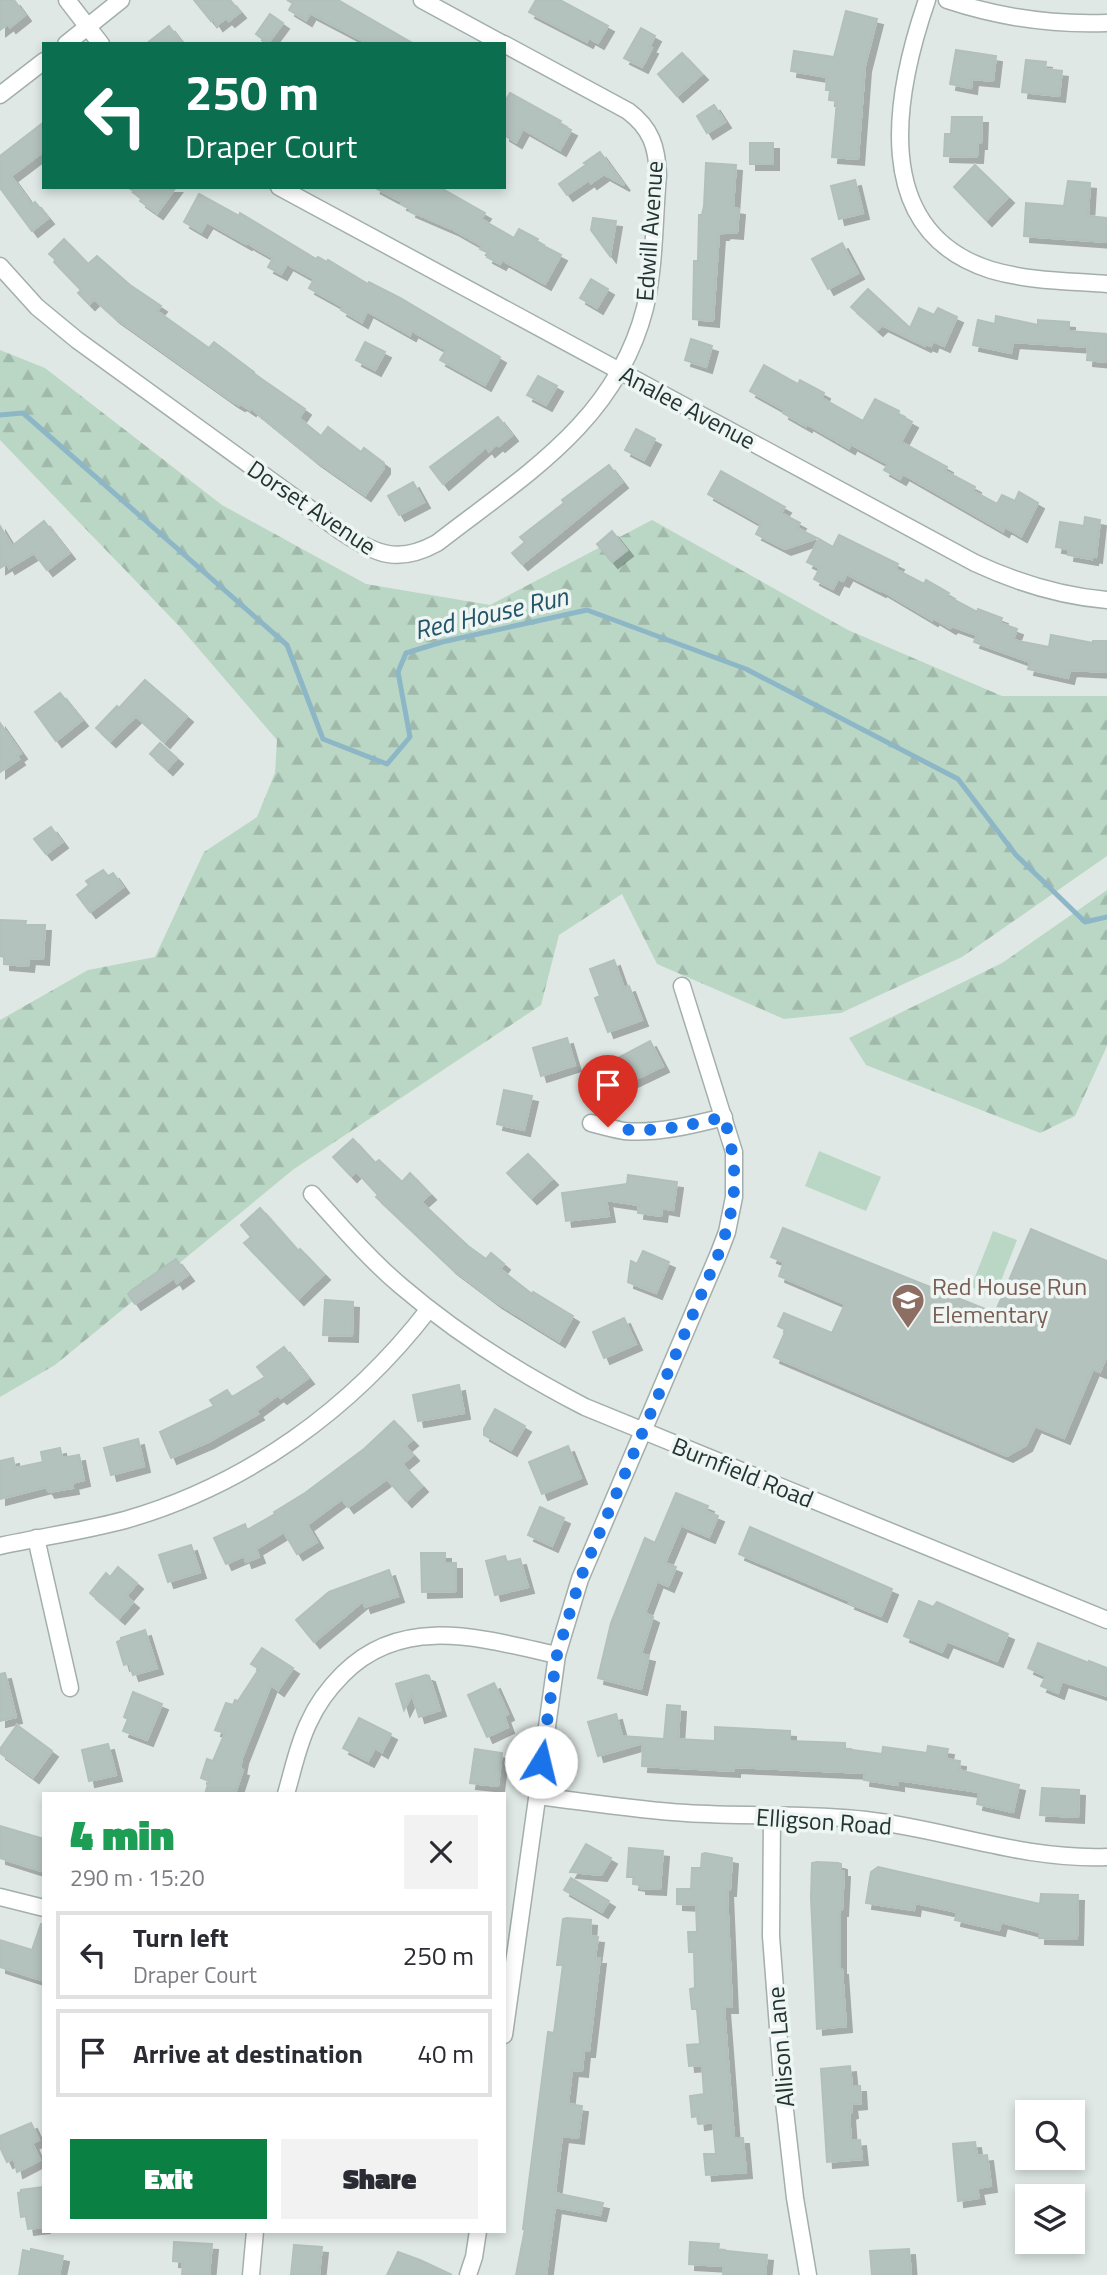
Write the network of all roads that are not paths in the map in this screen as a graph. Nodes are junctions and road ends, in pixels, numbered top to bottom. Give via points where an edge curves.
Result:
1 (66, 0) edge
2 (121, 0) edge
3 (422, 0) edge
4 (927, 0) edge
5 (947, 0) edge
6 (1107, 23) edge
7 (87, 27) junction
8 (68, 42) edge
9 (99, 42) edge
10 (499, 42) edge
11 (506, 46) edge
12 (42, 63) edge
13 (0, 95) edge
14 (283, 189) edge
15 (0, 266) edge
16 (1107, 284) edge
17 (619, 370) junction
18 (1107, 600) edge
19 (682, 986) dead end
20 (724, 1117) junction
21 (591, 1123) dead end
22 (312, 1194) dead end
23 (429, 1309) junction
24 (643, 1431) junction
25 (36, 1538) junction
26 (0, 1546) edge
27 (1107, 1620) edge
28 (557, 1655) junction
29 (70, 1688) dead end
30 (287, 1792) edge
31 (538, 1796) junction
32 (772, 1817) junction
33 (1107, 1857) edge
34 (0, 1897) edge
35 (42, 1908) edge
36 (506, 2021) edge
37 (255, 2233) edge
38 (478, 2233) edge
39 (251, 2275) edge
40 (468, 2275) edge
41 (808, 2275) edge

1 - 7 street
2 - 7 street
3 - 10 street, Edwill Avenue
4 - 16 street via 906,74 899,142 902,172 920,218 953,251 989,269 1030,278
5 - 6 street via 1029,19
7 - 8 street
7 - 9 street
11 - 17 street, Edwill Avenue via 628,111 654,143 658,175 649,282 639,328
12 - 13 street
14 - 17 street, Analee Avenue
15 - 17 street, Dorset Avenue via 37,307 76,340 359,544 388,555 420,553 437,543 552,454 590,416
17 - 18 street, Analee Avenue via 975,563 1042,590
19 - 20 street
20 - 21 street via 641,1130
20 - 24 street via 734,1152 735,1177 727,1232
22 - 23 street, Burnfield Road via 376,1262
23 - 24 street, Burnfield Road via 550,1389
23 - 25 street via 381,1367 345,1401 238,1474 123,1520
24 - 27 street, Burnfield Road
24 - 28 street via 580,1579
25 - 26 street
25 - 29 street
28 - 30 street via 440,1635 406,1638 368,1652 333,1684 314,1712
28 - 31 street
31 - 32 street, Elligson Road via 684,1813
31 - 36 street
32 - 33 street, Elligson Road via 862,1820 1030,1854
32 - 41 street, Allison Lane via 771,1936 782,2080
34 - 35 street
37 - 39 street
38 - 40 street

